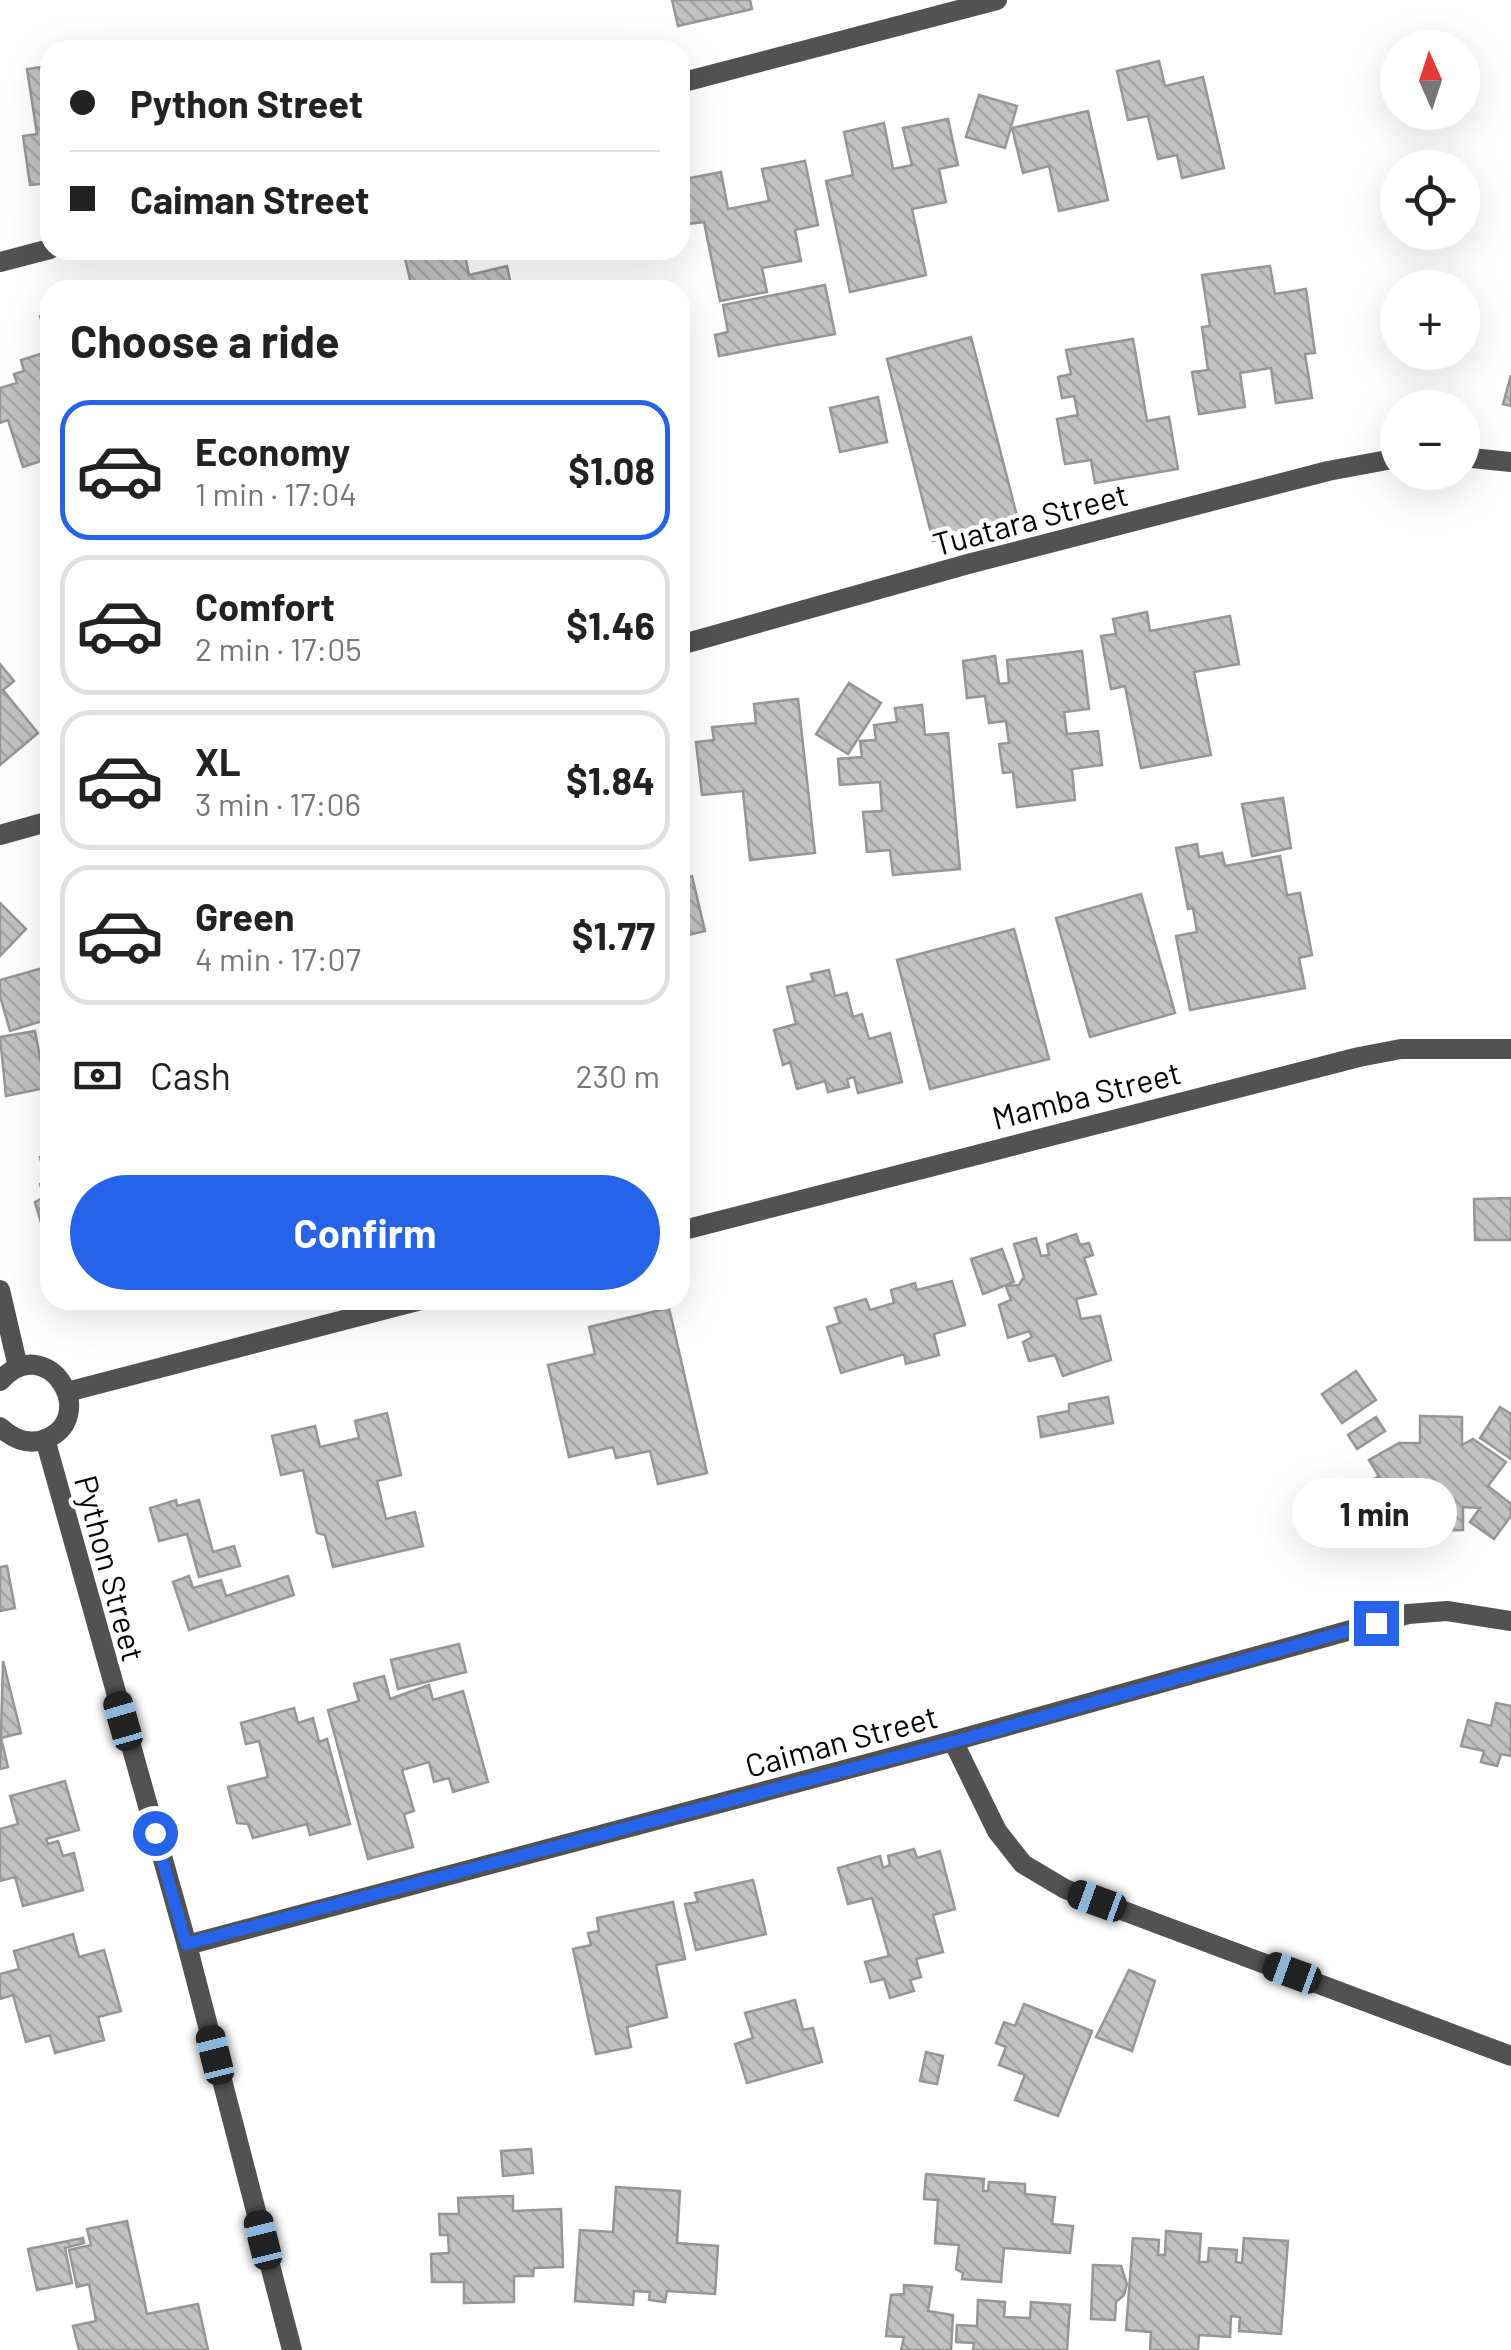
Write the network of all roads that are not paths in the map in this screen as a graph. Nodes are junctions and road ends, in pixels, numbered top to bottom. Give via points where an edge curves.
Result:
1 (996, 0) edge
2 (690, 80) edge
3 (40, 252) edge
4 (0, 262) edge
5 (1480, 458) edge
6 (1380, 461) edge
7 (1511, 462) edge
8 (690, 642) edge
9 (40, 824) edge
10 (0, 835) edge
11 (1511, 1049) edge
12 (690, 1228) edge
13 (0, 1290) edge
14 (382, 1310) edge
15 (18, 1367) junction
16 (0, 1382) edge
17 (68, 1392) junction
18 (0, 1427) edge
19 (46, 1439) junction
20 (1511, 1621) edge
21 (953, 1742) junction
22 (186, 1944) junction
23 (1511, 2056) edge
24 (292, 2350) edge

1 - 2 street
3 - 4 street
5 - 7 street
6 - 8 street, Tuatara Street
9 - 10 street
11 - 12 street, Mamba Street via 1402,1048 1359,1056
13 - 15 street
14 - 17 street
15 - 16 street
15 - 17 street via 52,1371
17 - 19 street via 68,1414
18 - 19 street via 19,1440
19 - 22 street, Python Street
20 - 21 street, Caiman Street via 1447,1611 1408,1614
21 - 22 street, Caiman Street
21 - 23 street via 997,1831 1023,1864 1065,1890
22 - 24 street, Python Street

